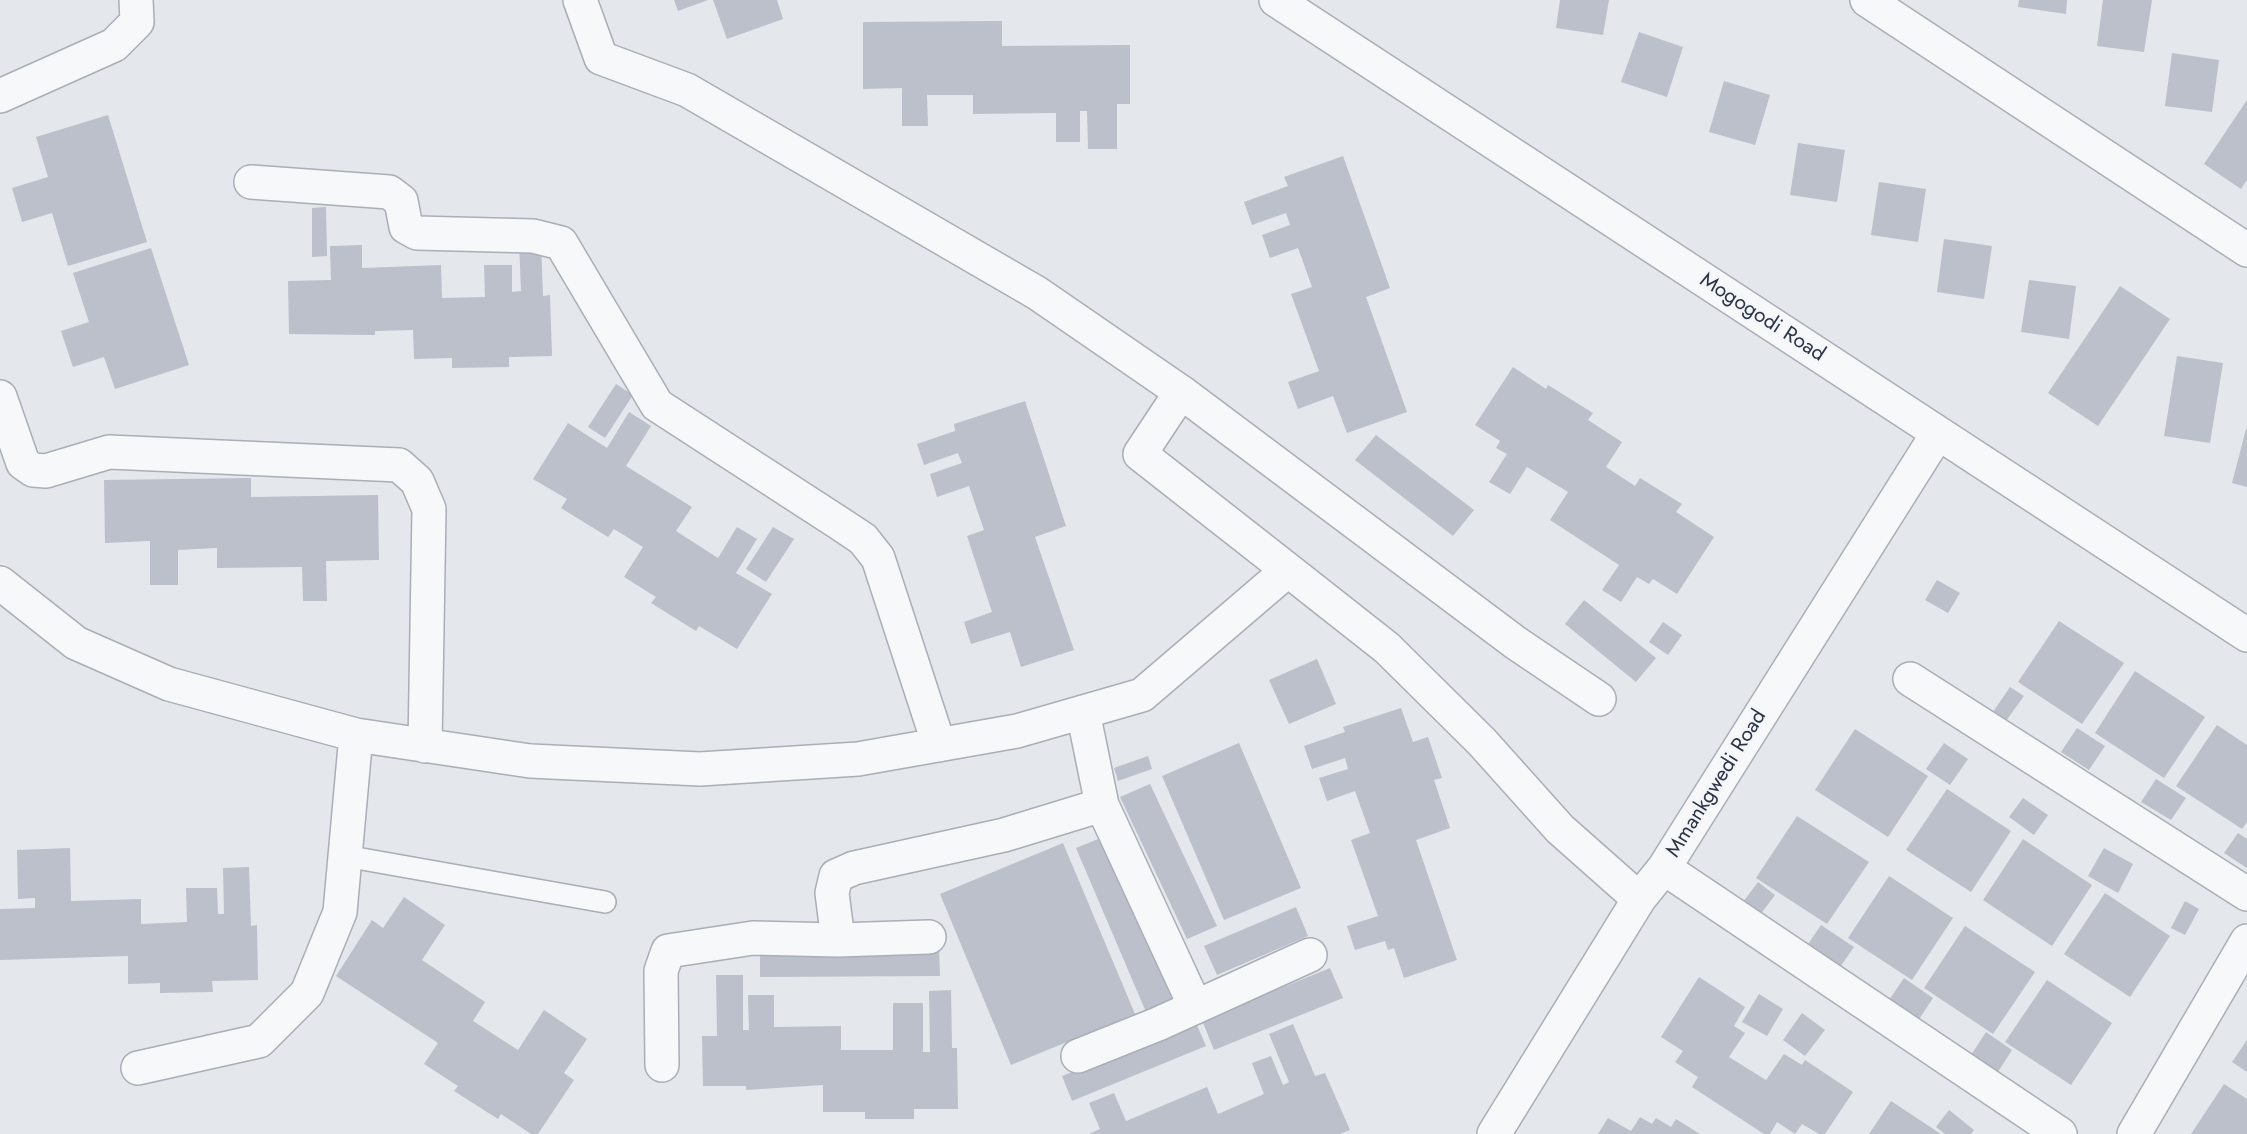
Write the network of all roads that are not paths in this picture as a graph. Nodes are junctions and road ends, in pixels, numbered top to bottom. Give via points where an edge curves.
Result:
1 (136, 0) edge
2 (580, 0) edge
3 (1276, 0) edge
4 (1867, 0) edge
5 (0, 96) edge
6 (251, 182) dead end
7 (2247, 250) edge
8 (1180, 392) junction
9 (0, 397) edge
10 (1938, 433) junction
11 (1288, 570) junction
12 (0, 584) edge
13 (2247, 635) edge
14 (1910, 679) dead end
15 (1599, 699) dead end
16 (1083, 712) junction
17 (356, 735) junction
18 (939, 745) junction
19 (425, 746) junction
20 (1102, 805) junction
21 (345, 856) junction
22 (1664, 868) junction
23 (2247, 894) edge
24 (1639, 899) junction
25 (605, 902) dead end
26 (929, 937) dead end
27 (838, 940) junction
28 (2247, 941) edge
29 (1310, 955) dead end
30 (1195, 1006) junction
31 (1078, 1056) dead end
32 (662, 1065) dead end
33 (138, 1068) dead end
34 (1494, 1134) edge
35 (2060, 1134) edge
36 (2134, 1134) edge

1 - 5 street via 137,22 114,45
2 - 8 street via 601,58 697,95 1037,293
3 - 10 street, Mogogodi Road
4 - 7 street
6 - 18 street via 389,192 400,201 406,227 417,233 533,236 561,243 657,405 840,523 863,539 878,558
8 - 11 street via 1140,454
8 - 15 street via 1516,642
9 - 19 street via 23,463 33,470 46,471 109,452 399,465 417,481 429,508
10 - 13 street, Mogogodi Road
10 - 22 street, Mmankgwedi Road
11 - 16 street via 1142,695
11 - 24 street via 1387,648 1482,742 1560,830
12 - 17 street via 76,643 169,684
14 - 23 street
16 - 18 street via 1017,731
16 - 20 street
17 - 19 street
17 - 21 street
18 - 19 street via 858,759 700,769 530,761
20 - 27 street via 1004,835 854,868 836,876 832,894
20 - 30 street
21 - 25 lane
21 - 33 street via 340,912 307,993 259,1041
22 - 24 street, Mmankgwedi Road
22 - 35 street
24 - 34 street, Mmankgwedi Road
26 - 27 street
27 - 32 street via 753,938 668,951 661,971
28 - 36 street
29 - 30 street
30 - 31 street

